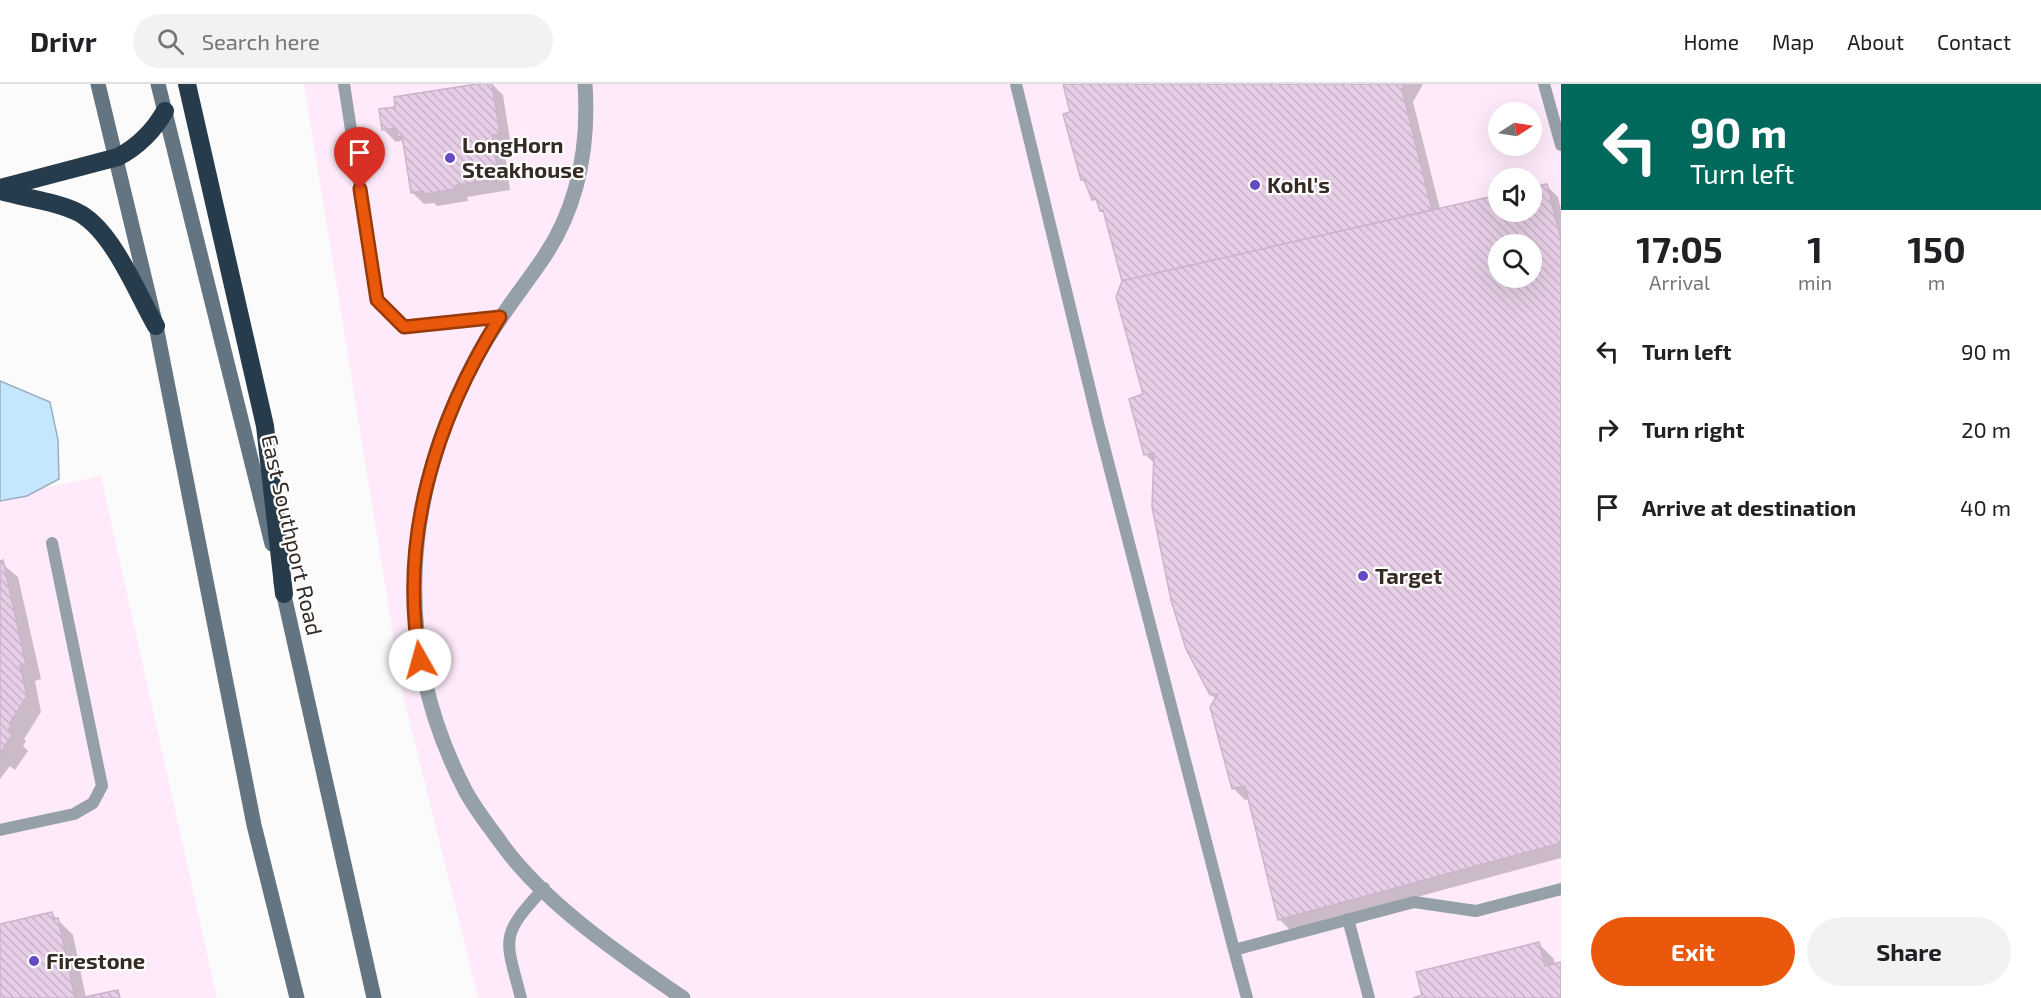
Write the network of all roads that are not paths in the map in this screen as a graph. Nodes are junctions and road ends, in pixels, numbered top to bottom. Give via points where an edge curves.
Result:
1 (98, 84) edge
2 (158, 84) edge
3 (187, 84) edge
4 (344, 84) edge
5 (585, 84) edge
6 (1016, 84) edge
7 (1544, 84) edge
8 (165, 111) junction
9 (1561, 145) edge
10 (118, 157) junction
11 (0, 190) edge
12 (500, 317) junction
13 (156, 326) junction
14 (52, 543) dead end
15 (284, 594) junction
16 (0, 830) edge
17 (544, 888) junction
18 (1561, 889) edge
19 (1348, 919) junction
20 (1234, 950) junction
21 (297, 998) edge
22 (374, 998) edge
23 (521, 998) edge
24 (683, 998) edge
25 (1247, 998) edge
26 (1369, 998) edge

1 - 10 main road
2 - 8 main road, East Southport Road
3 - 15 highway via 265,426
4 - 12 lane via 377,300 404,327
5 - 12 street via 586,135 582,166 571,200 546,254
6 - 20 lane via 1099,427
7 - 9 lane
8 - 10 highway via 149,135
8 - 15 main road, East Southport Road
10 - 11 highway
10 - 13 main road
11 - 13 highway via 64,207 95,225
12 - 17 street via 456,396 432,465 417,530 415,626 427,694 455,769 490,829
13 - 21 main road via 254,825
14 - 16 lane via 102,786 93,804 74,814
15 - 22 main road, East Southport Road
17 - 23 lane via 516,919 507,944
17 - 24 street via 621,956
18 - 19 lane via 1476,911 1414,902
19 - 20 lane
19 - 26 lane
20 - 25 lane

